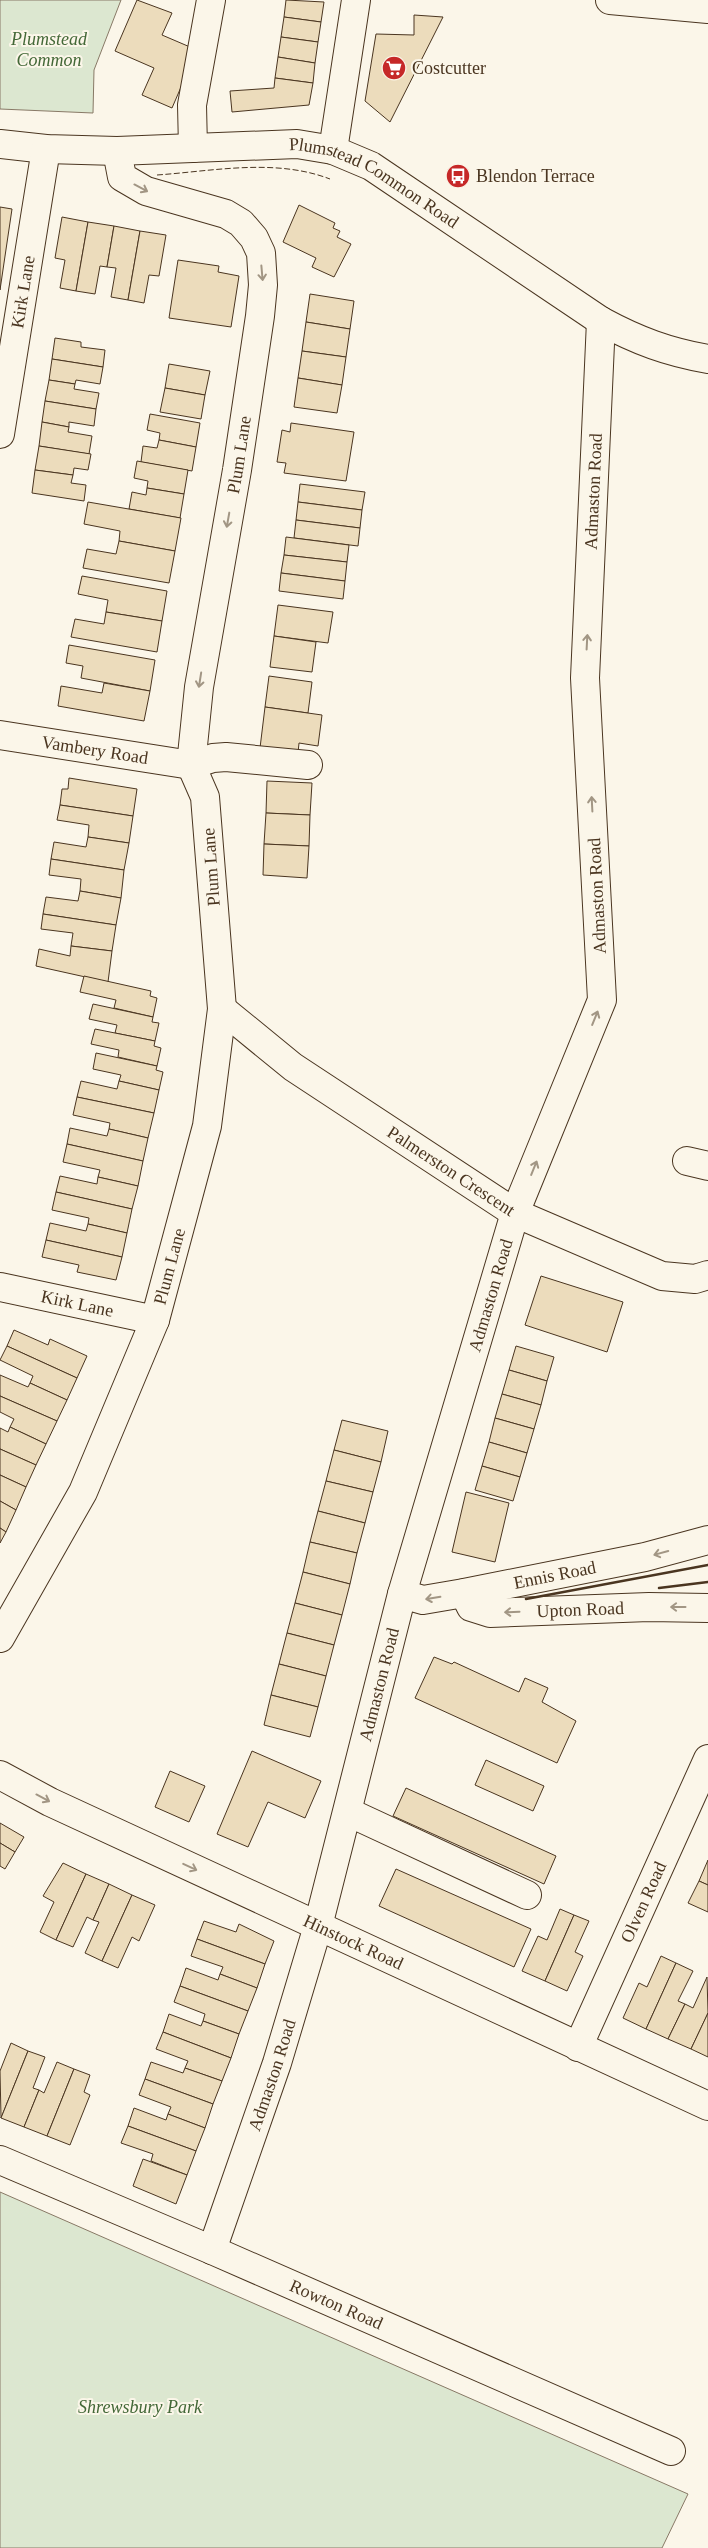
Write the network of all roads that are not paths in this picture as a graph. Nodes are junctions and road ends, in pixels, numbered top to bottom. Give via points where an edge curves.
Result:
1 (211, 0) edge
2 (356, 0) edge
3 (610, 0) edge
4 (708, 9) edge
5 (0, 144) edge
6 (193, 148) junction
7 (46, 149) junction
8 (333, 150) junction
9 (117, 151) junction
10 (602, 321) junction
11 (708, 359) edge
12 (0, 434) edge
13 (0, 735) edge
14 (191, 765) junction
15 (308, 765) dead end
16 (222, 1008) junction
17 (515, 1213) junction
18 (708, 1275) edge
19 (0, 1287) edge
20 (155, 1320) junction
21 (708, 1540) edge
22 (464, 1593) junction
23 (402, 1594) junction
24 (708, 1608) edge
25 (0, 1638) edge
26 (708, 1759) edge
27 (0, 1775) edge
28 (348, 1812) junction
29 (527, 1895) dead end
30 (318, 1926) junction
31 (578, 2047) junction
32 (708, 2106) edge
33 (0, 2160) edge
34 (212, 2250) junction
35 (671, 2450) dead end

1 - 6 street via 192,105
2 - 8 street
3 - 4 street
5 - 7 street, Plumstead Common Road
6 - 8 street, Plumstead Common Road via 297,144
6 - 9 street, Plumstead Common Road
7 - 9 street, Plumstead Common Road
7 - 12 street, Kirk Lane
8 - 10 street, Plumstead Common Road via 371,166
9 -> 14 street, Plum Lane via 122,177 146,191 226,214 254,238 261,253 263,285 260,316 199,687
10 - 11 street, Plumstead Common Road via 632,338 672,353
17 -> 10 street, Admaston Road via 602,1000 585,678
13 - 14 street, Vambery Road
14 - 15 street via 226,757
14 - 16 street, Plum Lane via 205,797
16 - 17 street, Palmerston Crescent via 293,1067
16 - 20 street, Plum Lane via 207,1126
17 - 18 street, Palmerston Crescent via 662,1276 695,1279
17 - 23 street, Admaston Road
19 - 20 street, Kirk Lane
20 - 25 street, Plum Lane via 83,1492
21 -> 22 street, Ennis Road via 645,1557
22 -> 23 street, Ennis Road via 423,1600
24 -> 22 street, Upton Road via 490,1613 470,1607
23 - 28 street, Admaston Road
26 - 31 street, Olven Road
27 -> 30 street, Hinstock Road via 50,1802
28 - 29 street
28 - 30 street, Admaston Road
30 - 31 street, Hinstock Road
30 - 34 street, Admaston Road via 277,2063
31 - 32 street, Hinstock Road
33 - 34 street, Rowton Road
34 - 35 street, Rowton Road

